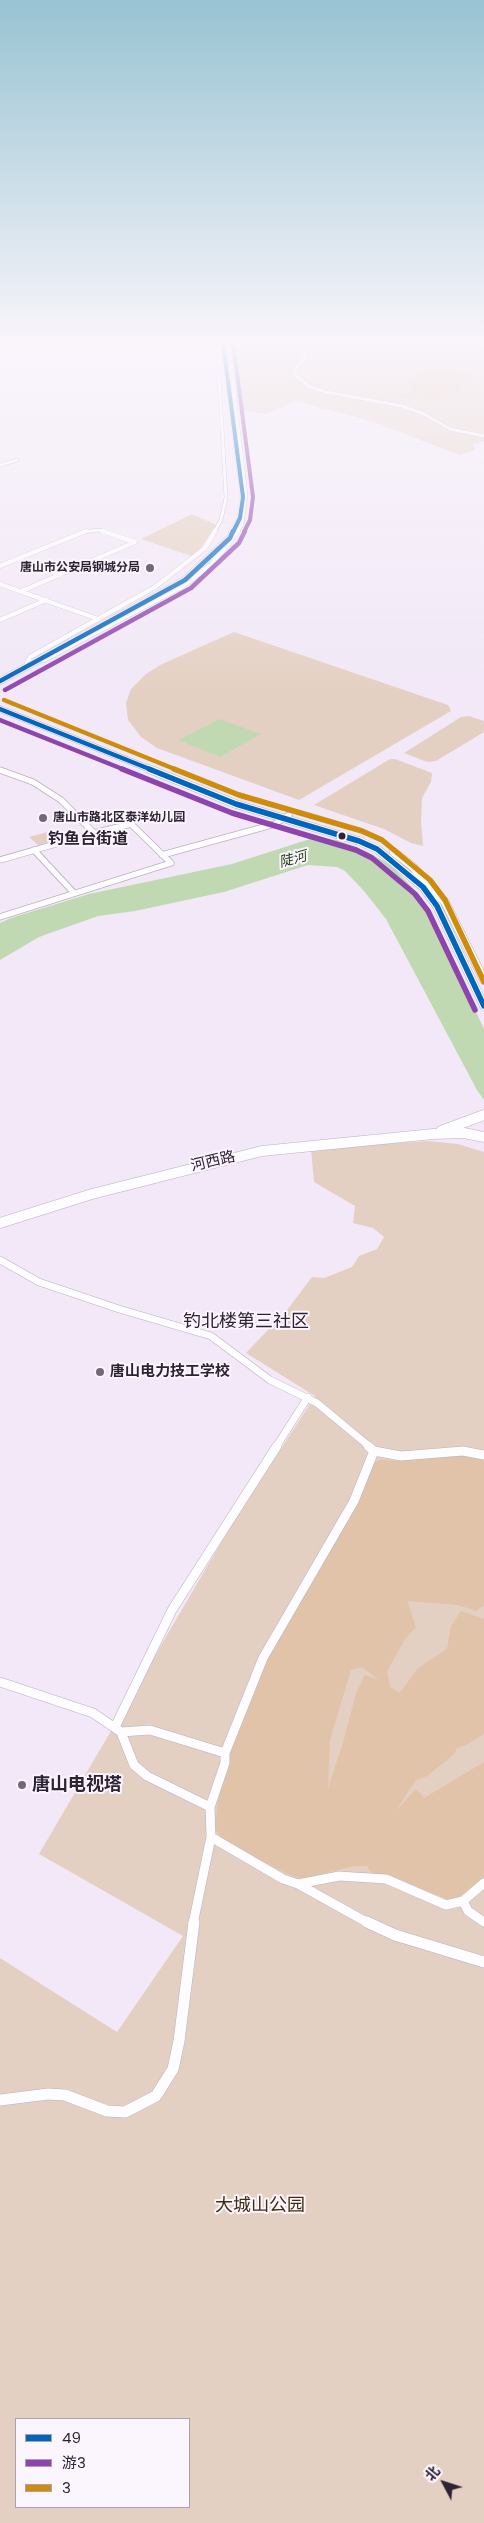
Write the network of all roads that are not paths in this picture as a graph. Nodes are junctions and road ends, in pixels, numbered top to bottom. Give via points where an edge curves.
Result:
1 (14, 461) edge
2 (224, 461) edge
3 (237, 461) edge
4 (0, 465) edge
5 (17, 559) junction
6 (0, 566) edge
7 (60, 575) junction
8 (0, 584) edge
9 (22, 591) junction
10 (46, 600) junction
11 (98, 619) junction
12 (0, 620) edge
13 (33, 661) junction
14 (0, 677) edge
15 (0, 681) edge
16 (0, 703) edge
17 (0, 709) edge
18 (0, 770) edge
19 (286, 817) junction
20 (94, 832) junction
21 (34, 850) junction
22 (162, 855) junction
23 (0, 860) edge
24 (73, 892) junction
25 (0, 917) edge
26 (484, 980) edge
27 (484, 1006) edge
28 (484, 1115) edge
29 (433, 1134) junction
30 (484, 1137) edge
31 (484, 1142) edge
32 (0, 1223) edge
33 (0, 1260) edge
34 (308, 1397) junction
35 (374, 1451) junction
36 (484, 1455) edge
37 (0, 1682) edge
38 (118, 1730) junction
39 (225, 1753) junction
40 (210, 1807) junction
41 (211, 1837) junction
42 (484, 1883) edge
43 (298, 1884) junction
44 (463, 1901) junction
45 (484, 1922) edge
46 (484, 1962) edge
47 (0, 2100) edge

1 - 4 street
2 - 11 street via 226,498 223,513 205,548 171,577
3 - 13 main road via 242,496 240,518 230,538 185,580
5 - 6 street
5 - 7 street
5 - 7 street via 86,531 99,530 135,542
7 - 9 street
8 - 9 street
9 - 10 street
10 - 11 street
10 - 12 street
11 - 13 street via 30,657
13 - 14 main road
13 - 15 main road
16 - 19 main road
17 - 19 main road via 236,804
18 - 20 street via 33,782 61,800
19 - 22 street via 275,824
19 - 26 main road via 363,837 412,866 445,902
19 - 27 main road via 377,849 423,887 437,906
20 - 21 street
20 - 22 street via 131,824
21 - 23 street
21 - 24 street
22 - 24 street via 171,863
24 - 25 street
28 - 29 main road
29 - 30 main road, 河西路 via 464,1133
29 - 31 main road, 河西路
29 - 32 main road, 河西路 via 262,1151 92,1194
33 - 34 street via 39,1282 211,1336 270,1380
34 - 35 street
34 - 38 street via 172,1610
35 - 36 street via 401,1456 463,1451
35 - 39 street via 354,1501 263,1658
37 - 38 street via 93,1713
38 - 39 street via 150,1730
38 - 40 street via 134,1765 147,1776
39 - 40 street via 225,1763
40 - 41 street
41 - 43 street via 283,1879
41 - 47 street via 194,1919 179,2041 173,2069 156,2096 125,2112 107,2112 65,2095
42 - 44 street
43 - 44 street via 339,1876 386,1879 446,1906
43 - 46 street via 395,1935
44 - 45 street via 468,1911

